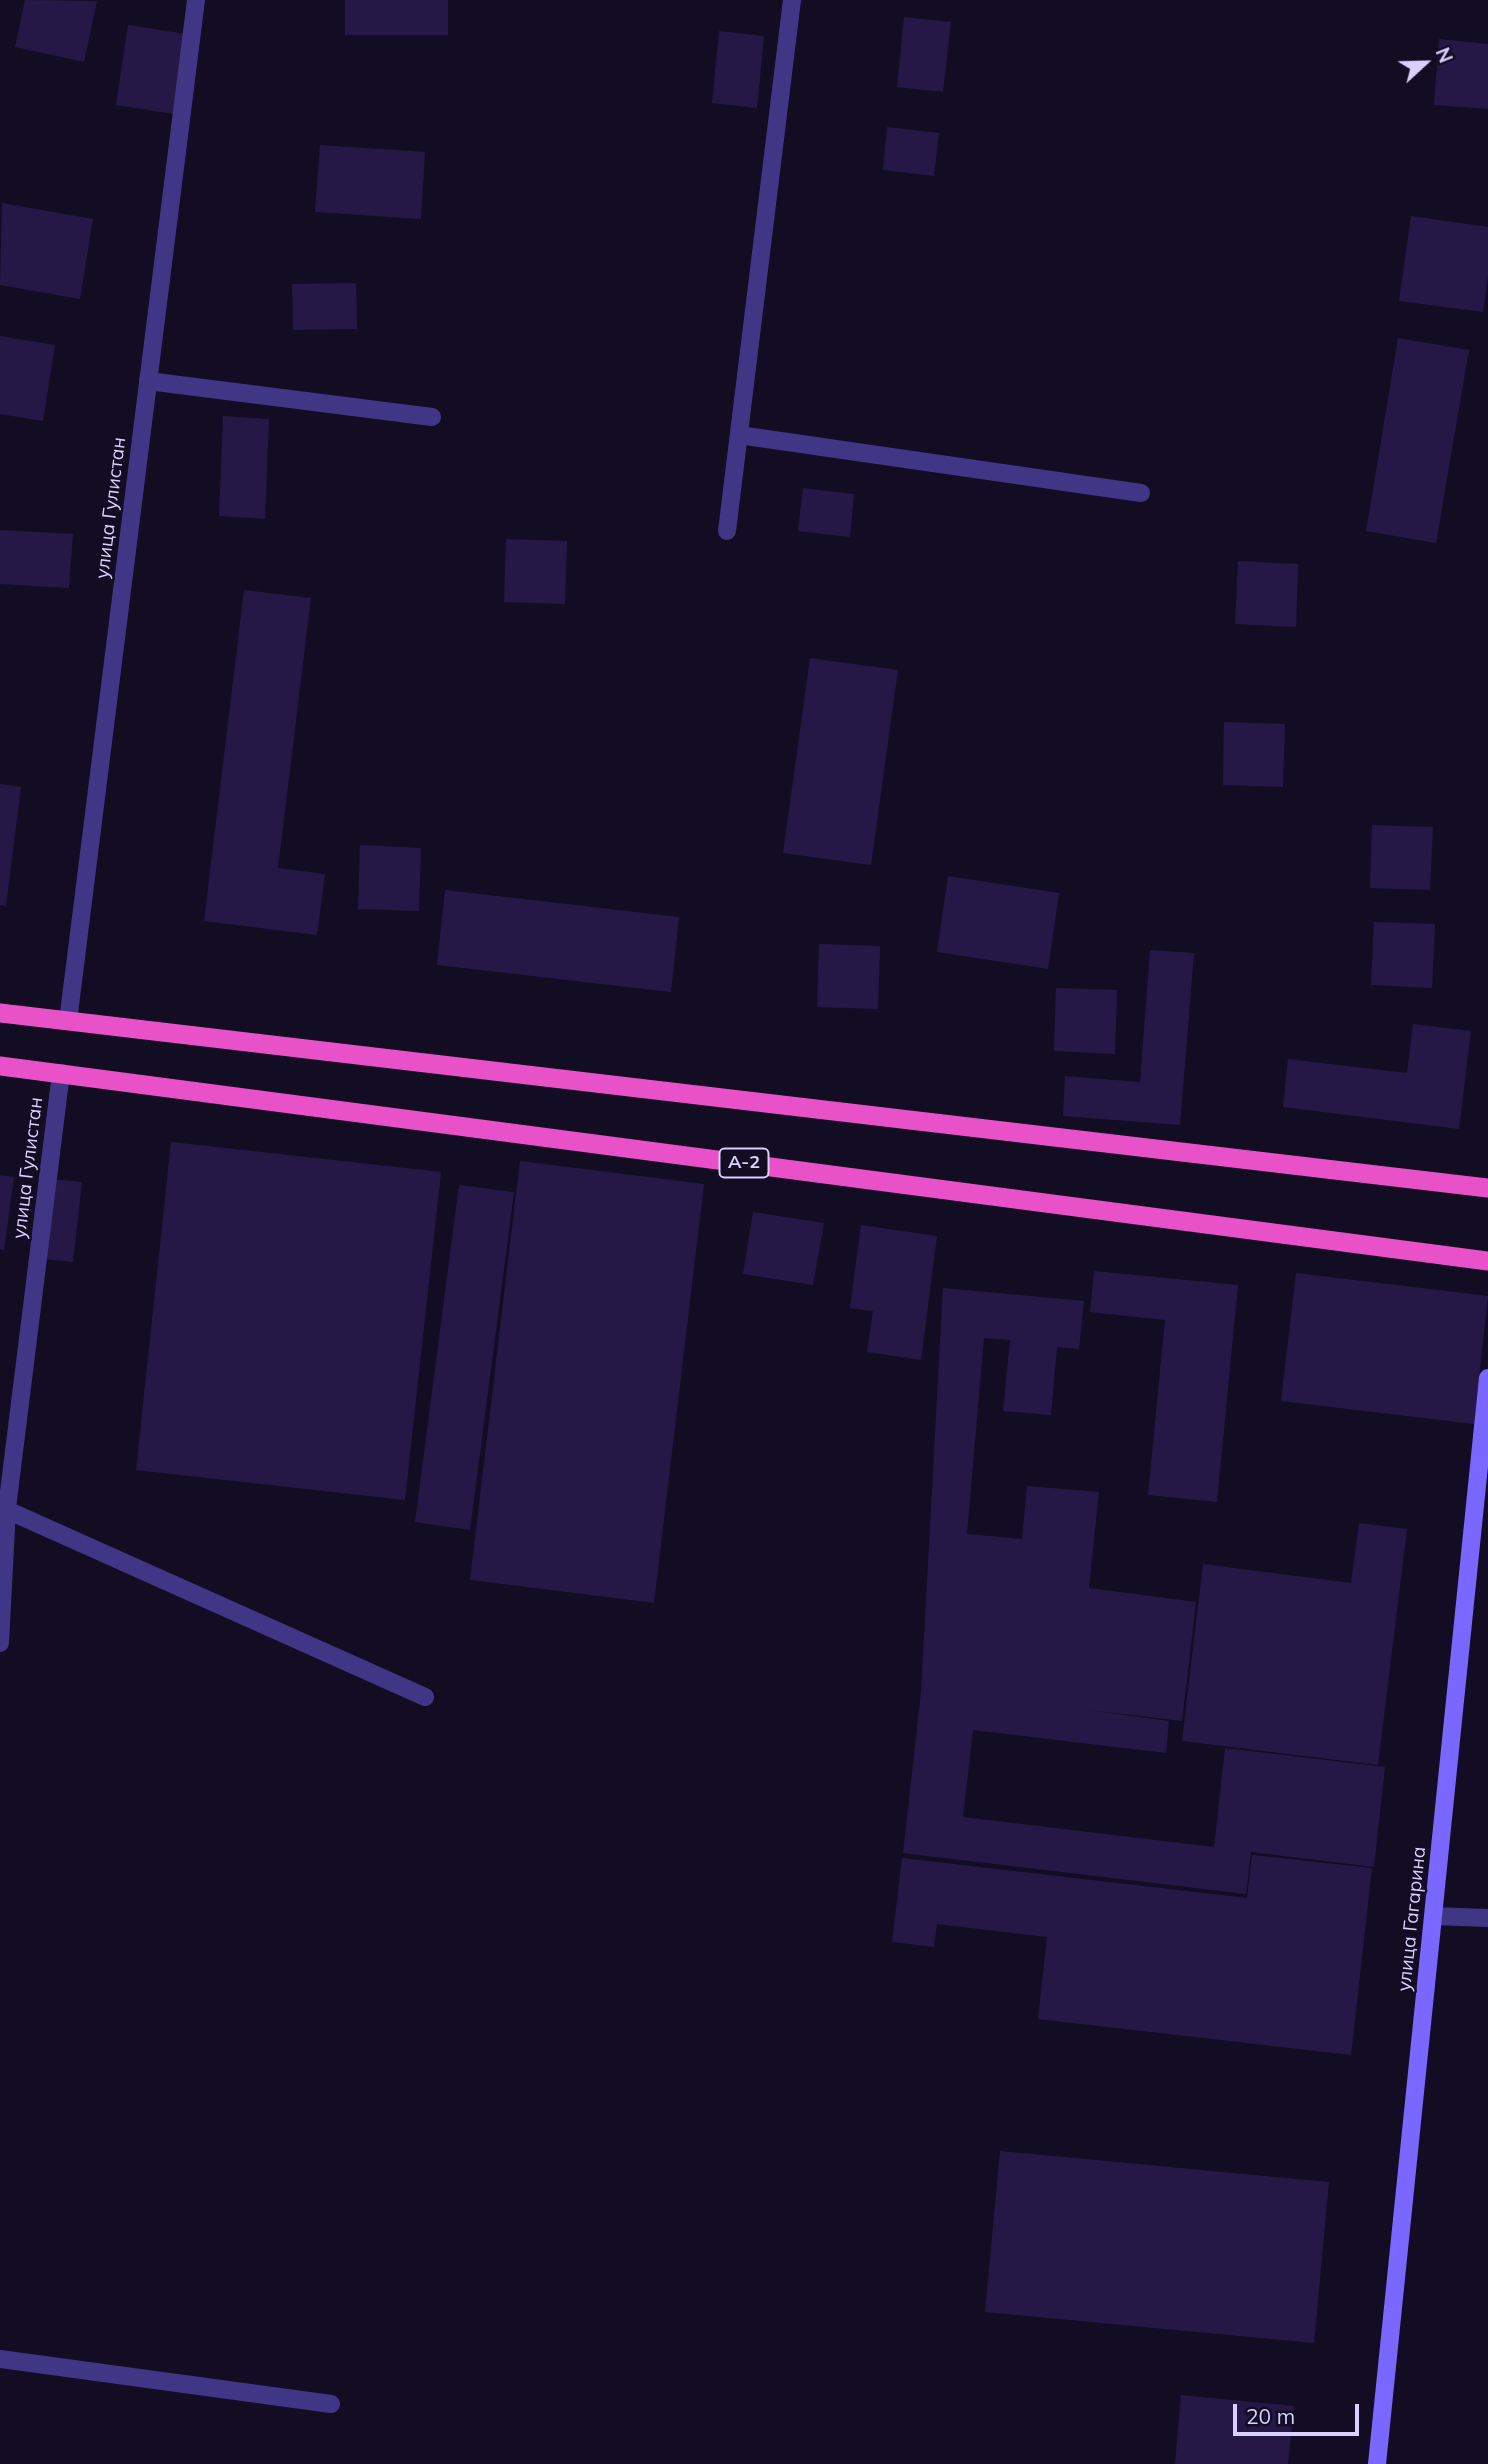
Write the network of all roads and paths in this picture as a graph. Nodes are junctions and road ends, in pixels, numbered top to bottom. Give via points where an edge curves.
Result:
1 (196, 0) edge
2 (792, 0) edge
3 (148, 381) junction
4 (432, 417) dead end
5 (739, 435) junction
6 (1141, 493) dead end
7 (727, 531) dead end
8 (0, 1013) edge
9 (68, 1021) junction
10 (0, 1066) edge
11 (61, 1073) junction
12 (1488, 1188) edge
13 (1488, 1261) edge
14 (1488, 1378) edge
15 (3, 1508) edge
16 (0, 1643) edge
17 (425, 1697) dead end
18 (1433, 1916) junction
19 (1488, 1919) edge
20 (0, 2359) edge
21 (331, 2404) dead end
22 (1377, 2464) edge

1 - 3 street, улица Гулистан
2 - 5 street
3 - 4 street
3 - 9 street, улица Гулистан
5 - 6 street
5 - 7 street
8 - 9 highway
9 - 12 highway
10 - 11 highway, A-2
11 - 13 highway, A-2
11 - 15 street, улица Гулистан
14 - 18 main road, улица Гагарина
15 - 16 street, улица Гулистан
15 - 17 street
18 - 19 street
18 - 22 main road, улица Гагарина
20 - 21 street

